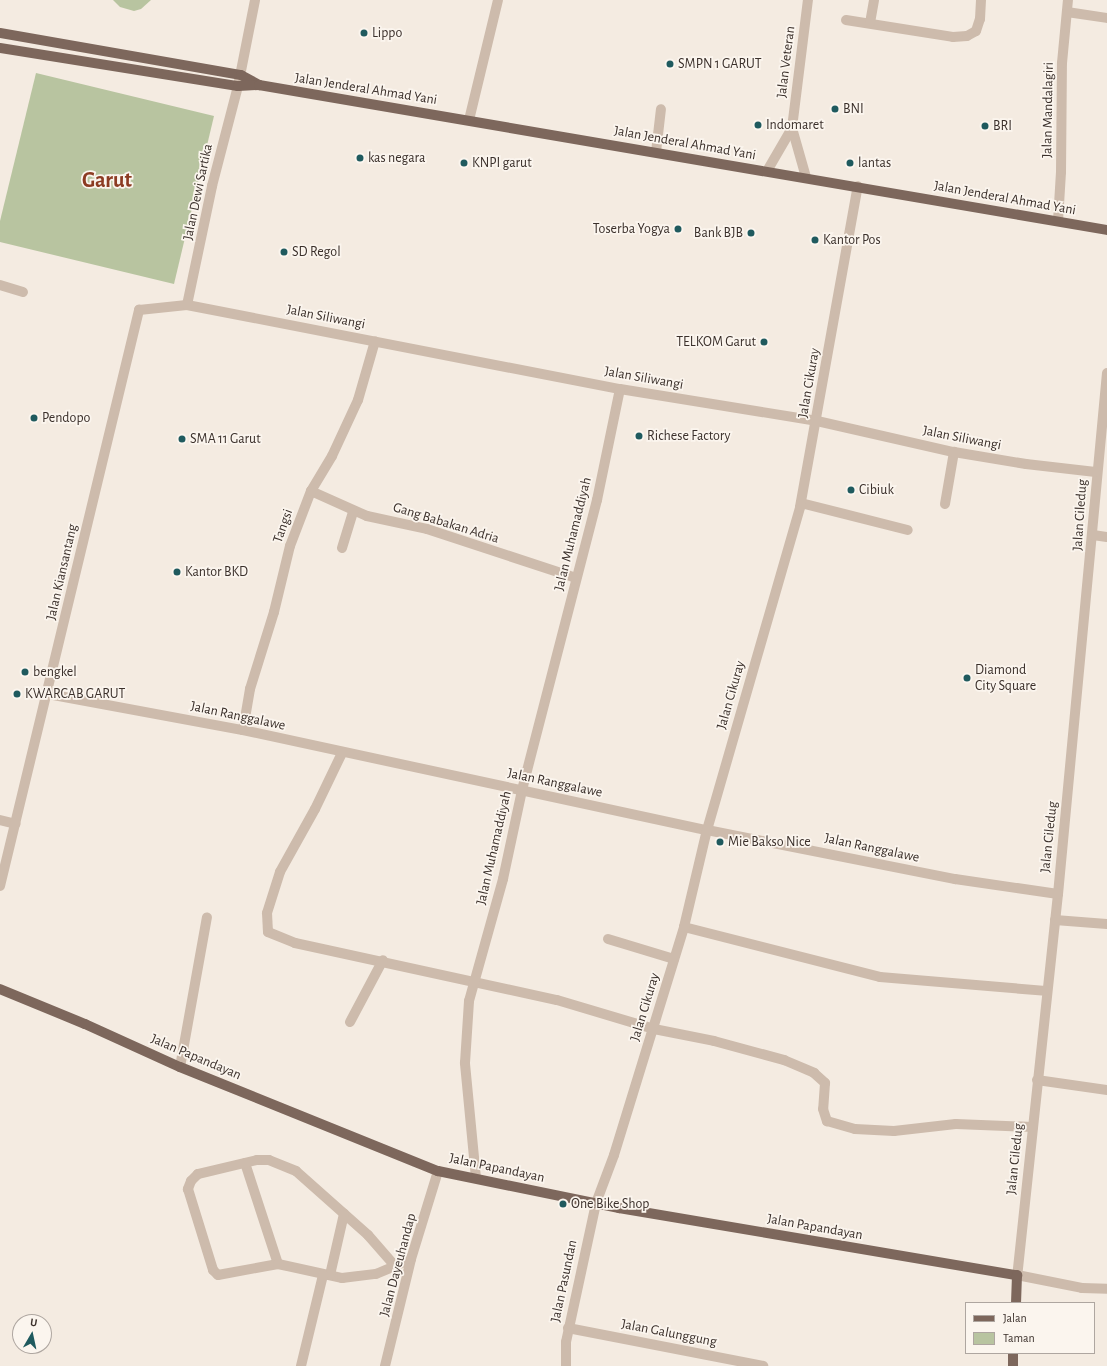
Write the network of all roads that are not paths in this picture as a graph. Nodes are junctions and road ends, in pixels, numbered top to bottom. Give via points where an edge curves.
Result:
1 (255, 0) edge
2 (498, 0) edge
3 (808, 0) edge
4 (874, 0) edge
5 (981, 0) edge
6 (1068, 0) edge
7 (1067, 12) junction
8 (1107, 18) edge
9 (846, 20) dead end
10 (870, 23) junction
11 (0, 33) edge
12 (0, 48) edge
13 (241, 74) junction
14 (259, 85) junction
15 (238, 86) junction
16 (661, 109) dead end
17 (469, 120) junction
18 (792, 128) junction
19 (656, 152) junction
20 (767, 170) junction
21 (806, 177) junction
22 (858, 186) junction
23 (1058, 221) junction
24 (1107, 230) edge
25 (0, 285) edge
26 (23, 292) dead end
27 (187, 305) junction
28 (375, 341) junction
29 (1107, 373) edge
30 (620, 388) junction
31 (817, 421) junction
32 (1105, 421) edge
33 (954, 452) junction
34 (1096, 472) junction
35 (311, 491) junction
36 (801, 503) junction
37 (945, 504) dead end
38 (353, 511) junction
39 (908, 530) dead end
40 (1093, 535) junction
41 (1107, 537) edge
42 (342, 548) dead end
43 (576, 578) junction
44 (48, 694) junction
45 (243, 730) junction
46 (342, 752) junction
47 (522, 790) junction
48 (0, 820) edge
49 (16, 824) junction
50 (707, 830) junction
51 (0, 886) edge
52 (1058, 894) junction
53 (207, 916) dead end
54 (1055, 920) junction
55 (1107, 924) edge
56 (684, 927) junction
57 (608, 939) dead end
58 (674, 959) junction
59 (383, 960) junction
60 (475, 982) junction
61 (0, 989) edge
62 (1045, 992) junction
63 (350, 1022) dead end
64 (654, 1029) junction
65 (180, 1067) junction
66 (1037, 1080) junction
67 (1107, 1090) edge
68 (1033, 1127) junction
69 (245, 1163) junction
70 (438, 1171) junction
71 (476, 1178) junction
72 (596, 1203) junction
73 (344, 1214) junction
74 (411, 1259) junction
75 (278, 1264) junction
76 (395, 1266) junction
77 (327, 1275) junction
78 (1016, 1275) junction
79 (1107, 1289) edge
80 (1016, 1302) edge
81 (568, 1328) junction
82 (1013, 1354) edge
83 (301, 1366) edge
84 (384, 1366) edge
85 (566, 1366) edge
86 (763, 1366) edge
87 (1012, 1366) edge

1 - 13 street, Jalan Dewi Sartika
2 - 17 street
3 - 18 street, Jalan Veteran
4 - 10 street
5 - 10 street via 976,31 967,36 953,37
6 - 7 street, Jalan Mandalagiri
7 - 8 street
7 - 23 street, Jalan Mandalagiri via 1062,63
9 - 10 street
11 - 13 main road, Jalan Jenderal Ahmad Yani
12 - 15 main road, Jalan Jenderal Ahmad Yani
13 - 14 main road, Jalan Jenderal Ahmad Yani
13 - 15 street, Jalan Dewi Sartika
14 - 15 main road, Jalan Jenderal Ahmad Yani
14 - 17 main road, Jalan Jenderal Ahmad Yani
15 - 27 street, Jalan Dewi Sartika via 212,186
16 - 19 street
17 - 19 main road, Jalan Jenderal Ahmad Yani
18 - 20 street, Jalan Veteran
18 - 21 street, Jalan Veteran
19 - 20 main road, Jalan Jenderal Ahmad Yani
20 - 21 main road, Jalan Jenderal Ahmad Yani
21 - 22 main road, Jalan Jenderal Ahmad Yani
22 - 23 main road, Jalan Jenderal Ahmad Yani
22 - 31 street, Jalan Cikuray
23 - 24 main road, Jalan Jenderal Ahmad Yani
25 - 26 street
27 - 28 street, Jalan Siliwangi
27 - 44 street, Jalan Kiansantang via 139,310
28 - 30 street, Jalan Siliwangi
28 - 35 street, Tangsi via 358,400 332,456
29 - 32 street, Jalan Ciledug
30 - 31 street, Jalan Siliwangi
30 - 43 street, Jalan Muhamaddiyah via 597,500
31 - 33 street, Jalan Siliwangi
31 - 36 street, Jalan Cikuray
32 - 34 street, Jalan Ciledug
33 - 34 street, Jalan Siliwangi
33 - 37 street
34 - 40 street, Jalan Ciledug
35 - 38 street, Gang Babakan Adria
35 - 45 street, Tangsi via 290,546 274,612 250,689
36 - 39 street
36 - 50 street, Jalan Cikuray
38 - 42 street
38 - 43 street, Gang Babakan Adria via 427,529
40 - 41 street
40 - 52 street, Jalan Ciledug
43 - 47 street, Jalan Muhamaddiyah
44 - 45 street, Jalan Ranggalawe
44 - 49 street, Jalan Kiansantang
45 - 46 street, Jalan Ranggalawe
46 - 47 street, Jalan Ranggalawe
46 - 59 street via 315,809 280,872 267,913 268,932 295,943
47 - 50 street, Jalan Ranggalawe
47 - 60 street, Jalan Muhamaddiyah via 503,879
48 - 49 street
49 - 51 street, Jalan Kiansantang
50 - 52 street, Jalan Ranggalawe via 955,879
50 - 56 street, Jalan Cikuray
52 - 54 street, Jalan Ciledug
53 - 65 street
54 - 55 street
54 - 62 street, Jalan Ciledug
56 - 58 street, Jalan Cikuray
56 - 62 street via 880,977
57 - 58 street
58 - 64 street, Jalan Cikuray
59 - 60 street
59 - 63 street
60 - 64 street via 557,1000
60 - 71 street, Jalan Muhamaddiyah via 469,1001 464,1038
61 - 65 main road, Jalan Papandayan via 86,1024
62 - 66 street, Jalan Ciledug
64 - 68 street via 714,1041 802,1067 820,1076 825,1083 824,1109 827,1121 856,1129 894,1131 956,1124
64 - 72 street, Jalan Cikuray
65 - 70 main road, Jalan Papandayan
66 - 67 street
66 - 68 street, Jalan Ciledug
68 - 78 street, Jalan Ciledug
69 - 73 street via 269,1160 296,1171
69 - 75 street
69 - 75 street via 198,1174 188,1189 212,1270 218,1275
70 - 71 main road, Jalan Papandayan
70 - 74 street, Jalan Dayeuhandap
71 - 72 main road, Jalan Papandayan
72 - 78 main road, Jalan Papandayan
72 - 81 street, Jalan Pasundan
73 - 76 street via 368,1235
73 - 77 street
74 - 76 street
74 - 84 street, Jalan Dayeuhandap
75 - 77 street
76 - 77 street via 376,1274 342,1278
77 - 83 street
78 - 79 street via 1082,1288
78 - 80 main road, Jalan Ciledug
81 - 85 street, Jalan Pasundan
81 - 86 street, Jalan Galunggung
82 - 87 main road

